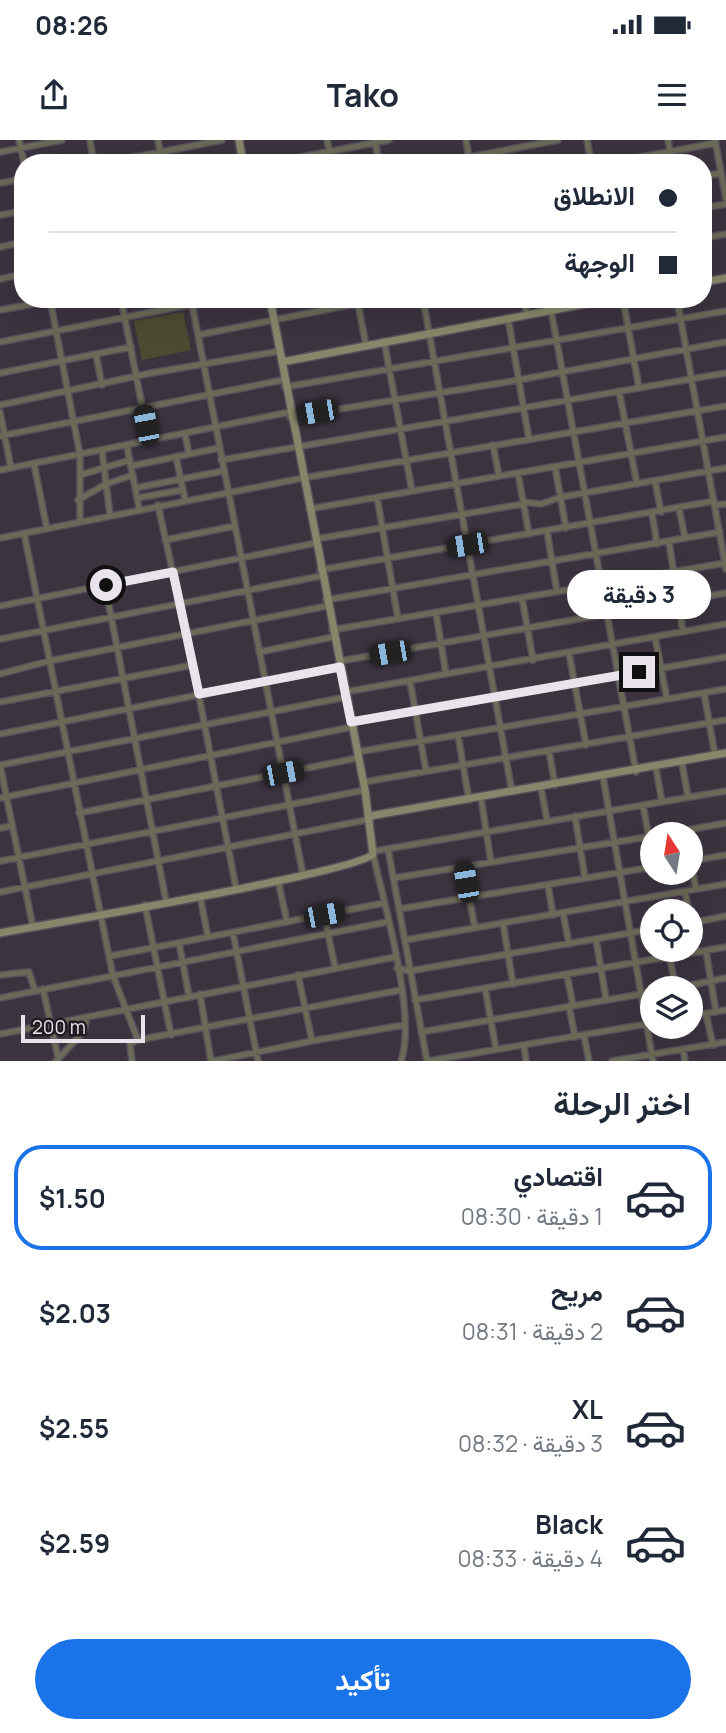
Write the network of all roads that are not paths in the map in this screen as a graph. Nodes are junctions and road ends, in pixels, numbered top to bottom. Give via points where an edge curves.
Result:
1 (19, 140) edge
2 (62, 140) edge
3 (158, 140) edge
4 (222, 140) edge
5 (327, 140) edge
6 (389, 140) edge
7 (558, 140) edge
8 (668, 140) edge
9 (375, 141) edge
10 (716, 141) edge
11 (531, 142) edge
12 (21, 148) junction
13 (330, 151) junction
14 (0, 152) edge
15 (498, 152) joint
16 (670, 152) junction
17 (160, 153) junction
18 (22, 154) edge
19 (154, 154) edge
20 (315, 154) edge
21 (330, 154) edge
22 (486, 154) edge
23 (659, 154) edge
24 (726, 156) edge
25 (719, 158) junction
26 (721, 173) junction
27 (712, 175) edge
28 (725, 189) edge
29 (726, 201) edge
30 (52, 308) edge
31 (123, 308) edge
32 (167, 308) edge
33 (193, 308) edge
34 (272, 308) edge
35 (326, 308) edge
36 (359, 308) edge
37 (424, 308) edge
38 (526, 308) edge
39 (562, 308) edge
40 (625, 308) edge
41 (679, 308) edge
42 (551, 310) junction
43 (726, 311) edge
44 (527, 315) junction
45 (125, 318) junction
46 (508, 318) junction
47 (681, 318) junction
48 (275, 319) junction
49 (628, 328) junction
50 (56, 332) junction
51 (429, 333) junction
52 (198, 335) junction
53 (556, 340) junction
54 (384, 341) junction
55 (0, 342) edge
56 (726, 342) edge
57 (366, 345) junction
58 (131, 347) junction
59 (513, 348) junction
60 (687, 349) junction
61 (280, 351) junction
62 (96, 354) junction
63 (633, 358) junction
64 (63, 360) junction
65 (434, 361) junction
66 (282, 362) junction
67 (203, 365) junction
68 (390, 368) junction
69 (562, 371) junction
70 (0, 373) edge
71 (726, 373) edge
72 (137, 377) junction
73 (692, 379) junction
74 (519, 380) junction
75 (284, 383) junction
76 (102, 385) junction
77 (639, 388) junction
78 (68, 391) junction
79 (439, 391) junction
80 (619, 391) junction
81 (209, 396) junction
82 (396, 398) junction
83 (567, 401) junction
84 (0, 405) edge
85 (726, 406) edge
86 (143, 408) junction
87 (524, 409) junction
88 (698, 410) junction
89 (0, 412) edge
90 (290, 414) junction
91 (74, 422) junction
92 (445, 422) junction
93 (625, 422) junction
94 (215, 428) junction
95 (402, 429) junction
96 (573, 431) junction
97 (185, 434) junction
98 (3, 436) edge
99 (726, 437) edge
100 (530, 439) junction
101 (704, 440) junction
102 (149, 441) junction
103 (493, 445) junction
104 (127, 446) junction
105 (297, 447) junction
106 (219, 449) junction
107 (102, 451) junction
108 (450, 452) junction
109 (631, 453) junction
110 (190, 454) junction
111 (80, 455) junction
112 (176, 457) junction
113 (221, 460) junction
114 (407, 460) junction
115 (130, 463) junction
116 (579, 463) junction
117 (34, 464) junction
118 (555, 467) junction
119 (12, 468) junction
120 (105, 468) junction
121 (726, 468) edge
122 (0, 470) edge
123 (223, 471) junction
124 (710, 471) junction
125 (518, 473) junction
126 (80, 475) junction
127 (133, 475) junction
128 (499, 476) junction
129 (303, 478) junction
130 (181, 479) junction
131 (655, 481) junction
132 (456, 483) junction
133 (106, 484) junction
134 (637, 484) junction
135 (135, 488) junction
136 (183, 490) junction
137 (412, 491) junction
138 (228, 492) junction
139 (584, 494) junction
140 (377, 497) junction
141 (561, 497) junction
142 (137, 498) junction
143 (185, 499) junction
144 (78, 500) junction
145 (523, 503) junction
146 (715, 503) junction
147 (726, 503) edge
148 (158, 505) junction
149 (679, 508) junction
150 (139, 509) junction
151 (309, 509) junction
152 (661, 512) junction
153 (652, 513) junction
154 (110, 514) junction
155 (461, 514) junction
156 (80, 520) junction
157 (590, 524) junction
158 (235, 526) junction
159 (382, 528) junction
160 (566, 528) junction
161 (47, 529) junction
162 (547, 531) junction
163 (24, 533) junction
164 (719, 533) junction
165 (529, 534) junction
166 (0, 538) edge
167 (685, 538) junction
168 (165, 540) junction
169 (316, 541) junction
170 (669, 542) junction
171 (657, 544) junction
172 (467, 545) junction
173 (595, 554) junction
174 (388, 557) junction
175 (241, 558) junction
176 (552, 561) junction
177 (725, 566) edge
178 (173, 572) junction
179 (673, 572) junction
180 (321, 573) junction
181 (473, 575) junction
182 (106, 585) junction
183 (600, 585) junction
184 (393, 589) junction
185 (247, 590) junction
186 (558, 592) junction
187 (726, 593) edge
188 (37, 598) junction
189 (522, 598) junction
190 (180, 603) junction
191 (327, 603) junction
192 (677, 603) junction
193 (0, 606) edge
194 (478, 606) junction
195 (436, 613) junction
196 (606, 615) junction
197 (112, 617) junction
198 (398, 619) junction
199 (253, 621) junction
200 (726, 624) edge
201 (527, 629) junction
202 (43, 631) junction
203 (683, 632) junction
204 (187, 634) junction
205 (333, 634) junction
206 (484, 636) junction
207 (655, 637) junction
208 (0, 639) edge
209 (441, 644) junction
210 (611, 646) junction
211 (118, 648) junction
212 (259, 652) junction
213 (569, 653) junction
214 (726, 657) edge
215 (533, 660) junction
216 (49, 662) junction
217 (193, 664) junction
218 (339, 665) junction
219 (489, 667) junction
220 (661, 668) junction
221 (0, 674) edge
222 (446, 674) junction
223 (618, 676) junction
224 (125, 677) junction
225 (410, 681) junction
226 (265, 682) junction
227 (575, 683) junction
228 (726, 689) edge
229 (55, 692) junction
230 (704, 693) junction
231 (199, 694) junction
232 (346, 695) junction
233 (495, 698) junction
234 (667, 699) junction
235 (0, 702) edge
236 (623, 707) junction
237 (130, 709) junction
238 (415, 711) junction
239 (272, 713) junction
240 (581, 714) junction
241 (726, 720) edge
242 (61, 722) junction
243 (709, 723) junction
244 (352, 724) junction
245 (205, 726) junction
246 (500, 728) junction
247 (0, 734) edge
248 (458, 735) junction
249 (629, 738) junction
250 (136, 739) junction
251 (421, 741) junction
252 (277, 743) junction
253 (586, 745) junction
254 (549, 751) junction
255 (67, 752) junction
256 (726, 753) edge
257 (358, 755) junction
258 (715, 755) junction
259 (211, 756) junction
260 (506, 758) junction
261 (682, 763) junction
262 (0, 765) edge
263 (463, 765) junction
264 (656, 768) junction
265 (143, 770) junction
266 (426, 771) junction
267 (636, 772) junction
268 (283, 773) junction
269 (603, 777) junction
270 (73, 783) junction
271 (364, 786) junction
272 (555, 786) junction
273 (216, 787) junction
274 (541, 788) junction
275 (726, 791) edge
276 (512, 793) junction
277 (3, 797) edge
278 (688, 797) junction
279 (481, 798) junction
280 (148, 800) junction
281 (469, 800) junction
282 (662, 802) junction
283 (289, 804) junction
284 (643, 805) junction
285 (608, 811) junction
286 (79, 813) junction
287 (575, 816) junction
288 (222, 817) junction
289 (370, 818) junction
290 (547, 820) junction
291 (647, 822) edge
292 (726, 824) edge
293 (12, 826) junction
294 (0, 828) edge
295 (704, 829) edge
296 (154, 831) junction
297 (486, 831) junction
298 (295, 835) junction
299 (640, 838) edge
300 (614, 842) junction
301 (85, 844) junction
302 (580, 847) junction
303 (229, 848) junction
304 (388, 849) junction
305 (374, 852) junction
306 (726, 855) edge
307 (18, 858) junction
308 (704, 859) edge
309 (0, 861) edge
310 (159, 861) junction
311 (491, 862) junction
312 (463, 866) junction
313 (640, 869) edge
314 (620, 873) junction
315 (92, 874) junction
316 (303, 875) junction
317 (394, 878) junction
318 (585, 878) junction
319 (278, 880) junction
320 (726, 884) edge
321 (548, 885) junction
322 (695, 886) edge
323 (24, 887) junction
324 (236, 888) junction
325 (696, 890) junction
326 (0, 892) edge
327 (685, 892) junction
328 (200, 894) junction
329 (469, 898) junction
330 (686, 899) edge
331 (166, 901) junction
332 (625, 902) junction
333 (384, 903) junction
334 (145, 905) junction
335 (398, 909) junction
336 (563, 913) junction
337 (100, 914) junction
338 (324, 915) junction
339 (553, 915) junction
340 (726, 916) edge
341 (703, 921) edge
342 (287, 922) junction
343 (387, 922) junction
344 (503, 923) junction
345 (33, 927) junction
346 (475, 928) junction
347 (640, 931) edge
348 (0, 933) edge
349 (233, 933) junction
350 (631, 933) junction
351 (328, 934) junction
352 (208, 937) junction
353 (596, 939) junction
354 (405, 940) junction
355 (179, 943) junction
356 (569, 944) junction
357 (726, 947) edge
358 (153, 948) junction
359 (703, 951) edge
360 (706, 951) junction
361 (237, 952) junction
362 (509, 954) junction
363 (110, 956) junction
364 (395, 957) junction
365 (183, 962) junction
366 (640, 962) edge
367 (636, 963) junction
368 (157, 967) junction
369 (335, 967) junction
370 (397, 968) junction
371 (601, 969) junction
372 (409, 971) junction
373 (0, 975) edge
374 (298, 975) junction
375 (567, 975) junction
376 (113, 976) junction
377 (726, 978) edge
378 (711, 981) junction
379 (703, 983) edge
380 (513, 984) junction
381 (640, 984) edge
382 (243, 986) junction
383 (485, 988) junction
384 (43, 989) junction
385 (401, 990) junction
386 (35, 991) junction
387 (200, 994) junction
388 (640, 994) edge
389 (189, 996) junction
390 (0, 998) edge
391 (606, 999) junction
392 (415, 1000) junction
393 (164, 1001) junction
394 (571, 1006) junction
395 (124, 1009) junction
396 (305, 1009) junction
397 (726, 1010) edge
398 (716, 1012) junction
399 (706, 1013) junction
400 (703, 1014) edge
401 (87, 1017) junction
402 (250, 1020) junction
403 (491, 1020) junction
404 (51, 1024) junction
405 (404, 1025) junction
406 (640, 1025) edge
407 (207, 1028) junction
408 (421, 1032) junction
409 (0, 1034) edge
410 (170, 1035) junction
411 (584, 1036) junction
412 (575, 1037) junction
413 (651, 1039) edge
414 (138, 1040) junction
415 (312, 1041) junction
416 (726, 1042) edge
417 (524, 1045) junction
418 (713, 1045) junction
419 (496, 1049) junction
420 (683, 1049) junction
421 (256, 1052) junction
422 (652, 1058) edge
423 (57, 1059) edge
424 (132, 1061) edge
425 (212, 1061) edge
426 (258, 1061) edge
427 (401, 1061) edge
428 (427, 1061) edge
429 (526, 1061) edge
430 (589, 1061) edge
431 (612, 1061) edge
432 (685, 1061) edge

1 - 12 street
2 - 12 street
3 - 17 street
4 - 17 street
5 - 13 street
6 - 9 street
7 - 11 street
8 - 16 street
9 - 13 street
10 - 16 street
10 - 25 street
11 - 15 street
12 - 14 street
12 - 18 street
13 - 20 street
13 - 21 street
15 - 22 street
16 - 23 street
17 - 19 street
24 - 25 street
25 - 26 street
26 - 27 street
26 - 28 street
28 - 29 street
30 - 50 street
31 - 45 street
32 - 45 street
33 - 52 street
34 - 48 main road
35 - 48 street
36 - 57 street
37 - 51 street
38 - 44 street
39 - 42 main road
40 - 49 street
41 - 47 street
42 - 44 main road
42 - 53 street
43 - 47 street
44 - 46 main road
45 - 50 street
45 - 58 street
46 - 51 main road
46 - 59 street
47 - 49 street
47 - 60 street
48 - 52 street
48 - 61 main road
49 - 53 street
49 - 63 street
50 - 55 street
50 - 64 street
51 - 54 main road
51 - 65 street
52 - 67 street
53 - 59 street
53 - 69 street
54 - 57 main road
54 - 68 street
56 - 60 street
57 - 66 main road
58 - 62 street
58 - 72 street
59 - 65 street
59 - 74 street
60 - 63 street
60 - 73 street
61 - 66 main road
61 - 67 street
62 - 64 street
62 - 76 street
63 - 69 street
63 - 77 street
64 - 70 street
64 - 78 street
65 - 68 street
65 - 79 street
66 - 75 main road
67 - 72 street
67 - 81 street
68 - 75 street
68 - 82 street
69 - 74 street
69 - 83 street
71 - 73 street
72 - 76 street
72 - 86 street
73 - 77 street
73 - 88 street
74 - 79 street
74 - 87 street
75 - 81 street
75 - 90 main road
76 - 78 street
77 - 80 street
78 - 84 street
78 - 91 street
79 - 82 street
79 - 92 street
80 - 83 street
80 - 93 street
81 - 86 street
81 - 94 street
82 - 90 street
82 - 95 street
83 - 87 street
83 - 96 street
85 - 88 street
86 - 91 street
86 - 102 street
87 - 92 street
87 - 100 street
88 - 93 street
88 - 101 street
89 - 98 street
90 - 94 street
90 - 105 main road
91 - 98 street
91 - 111 street
92 - 95 street
92 - 108 street
93 - 96 street
93 - 109 street
94 - 97 street
94 - 106 street
95 - 105 street
95 - 114 street
96 - 100 street
96 - 116 street
97 - 102 street
97 - 110 street
98 - 119 street
99 - 101 street
100 - 103 street
101 - 109 street
101 - 124 street
102 - 104 street
103 - 108 street
103 - 128 street
104 - 107 street
104 - 115 street
105 - 113 street
105 - 129 main road
106 - 110 street
106 - 113 street
107 - 111 street
107 - 120 street
108 - 114 street
108 - 132 street
109 - 116 street
109 - 134 street
110 - 112 street
111 - 117 street
111 - 126 street
112 - 115 street
112 - 130 street
113 - 123 street
114 - 129 street
114 - 137 street
115 - 120 street
115 - 127 street
116 - 118 street
116 - 139 street
117 - 119 street
117 - 161 street
118 - 125 street
118 - 141 street
119 - 122 street
120 - 126 street
120 - 133 street
121 - 124 street
123 - 130 street
123 - 138 street
124 - 131 street
124 - 146 street
125 - 128 street
125 - 145 street
126 - 144 street
127 - 133 street
127 - 135 street
128 - 132 street
129 - 138 street
129 - 151 main road
130 - 135 street
130 - 136 street
131 - 134 street
131 - 152 street
132 - 137 street
132 - 155 street
133 - 144 street
133 - 154 street
134 - 139 street
135 - 142 street
136 - 142 street
136 - 143 street
137 - 140 street
138 - 143 street
138 - 158 street
139 - 141 street
139 - 157 street
140 - 151 street
140 - 159 street
141 - 145 street via 541,504
141 - 160 street
142 - 150 street
143 - 148 street
144 - 156 street
145 - 155 street
145 - 165 street
146 - 147 street
146 - 149 street
146 - 164 street
148 - 150 street
148 - 168 street
149 - 152 street
149 - 167 street
150 - 154 street
151 - 169 main road
152 - 153 street
153 - 157 street
153 - 171 street
154 - 156 street
155 - 159 street
155 - 172 street
156 - 161 street
157 - 160 street
157 - 173 street
158 - 168 street
158 - 175 street
159 - 169 street
159 - 174 street
160 - 162 street
161 - 163 street
162 - 165 street
162 - 176 street
163 - 166 street
163 - 188 street
164 - 167 street
164 - 177 street
165 - 172 street
167 - 170 street
168 - 178 street
169 - 175 street
169 - 180 main road
170 - 171 street
170 - 179 street
171 - 173 street
172 - 174 street
172 - 181 street
173 - 176 street
173 - 183 street
174 - 180 street
174 - 184 street
175 - 178 street
175 - 185 street
176 - 181 street
176 - 186 street
177 - 179 street
178 - 182 street
178 - 190 street
179 - 183 street
179 - 192 street
180 - 185 street
180 - 191 main road
181 - 184 street
181 - 194 street
182 - 188 street
182 - 197 street
183 - 186 street
183 - 196 street
184 - 191 street
184 - 198 street
185 - 190 street
185 - 199 street
186 - 189 street
187 - 192 street
188 - 193 street
188 - 202 street
189 - 194 street
189 - 201 street
190 - 197 street
190 - 204 street
191 - 199 street
191 - 205 main road
192 - 196 street
192 - 203 street
194 - 195 street
194 - 206 street
195 - 198 street
195 - 209 street
196 - 201 street
196 - 210 street
197 - 202 street
197 - 211 street
198 - 205 street
199 - 204 street
199 - 212 street
200 - 203 street
201 - 206 street
201 - 215 street
202 - 208 street
202 - 216 street
203 - 207 street
204 - 211 street
204 - 217 street
205 - 212 street
205 - 218 main road
206 - 209 street
206 - 219 street
207 - 210 street
207 - 220 street
209 - 218 street
209 - 222 street
210 - 213 street
210 - 223 street
211 - 216 street
211 - 224 street
212 - 226 street
213 - 215 street
213 - 227 street
214 - 220 street
215 - 219 street
216 - 221 street
216 - 229 street
217 - 224 street
217 - 231 street
218 - 226 street
218 - 232 main road
219 - 222 street
219 - 233 street
220 - 223 street
220 - 234 street
222 - 225 street
223 - 227 street
223 - 236 street
224 - 229 street
224 - 237 street
225 - 232 street
225 - 238 street
226 - 231 street
226 - 239 street
227 - 233 street
227 - 240 street
228 - 230 street
229 - 235 street
229 - 242 street
230 - 234 street
230 - 243 street
231 - 237 street
231 - 245 street
232 - 239 street
232 - 244 main road
233 - 238 street
233 - 246 street
234 - 236 street
236 - 240 street
236 - 249 street
237 - 242 street
237 - 250 street
238 - 244 street
238 - 251 street
239 - 245 street
239 - 252 street
240 - 246 street
240 - 253 street
241 - 243 street
242 - 247 street
242 - 255 street
243 - 249 street
243 - 258 street
244 - 252 street
244 - 257 main road
245 - 250 street
245 - 259 street
246 - 248 street
246 - 260 street
248 - 251 street
248 - 263 street
249 - 253 street
249 - 267 street
250 - 255 street
250 - 265 street
251 - 257 street
251 - 266 street
252 - 259 street
252 - 268 street
253 - 254 street
254 - 260 street
254 - 272 street
255 - 262 street
255 - 270 street
256 - 258 main road
257 - 268 street
257 - 271 main road
258 - 261 main road
259 - 265 street
259 - 273 street
260 - 263 street
260 - 276 street
261 - 264 main road
261 - 278 street
262 - 277 street
263 - 266 street
263 - 281 street
264 - 267 main road
264 - 282 street
265 - 270 street
265 - 280 street
266 - 271 street
267 - 269 main road
268 - 273 street
268 - 283 street
269 - 272 main road
269 - 285 street
270 - 277 street
270 - 286 street
271 - 283 street
271 - 289 main road
272 - 274 main road
273 - 280 street
273 - 288 street
274 - 276 main road
274 - 290 street
275 - 278 street
276 - 279 main road
277 - 293 street
278 - 282 street
279 - 281 main road
279 - 297 street
280 - 286 street
280 - 296 street
281 - 289 main road
282 - 284 street
283 - 288 street
283 - 298 street
284 - 285 street
284 - 291 street
285 - 287 street
285 - 300 street
286 - 301 street
287 - 290 street
287 - 302 street
288 - 296 street
288 - 303 street
289 - 298 street
289 - 305 main road
290 - 297 street
292 - 295 street
293 - 294 street
293 - 307 street
296 - 301 street
296 - 310 street
297 - 304 street
297 - 311 street
298 - 303 street
298 - 316 street
299 - 300 street
300 - 302 street
300 - 314 street
301 - 307 street
301 - 315 street
302 - 311 street
302 - 318 street
303 - 310 street
303 - 324 street
304 - 305 street
304 - 317 street
305 - 316 main road via 359,863
305 - 333 street
306 - 308 street
307 - 309 street
307 - 323 street
310 - 315 street
310 - 331 street
311 - 312 street
312 - 317 street
312 - 329 street
313 - 314 street
314 - 318 street
314 - 332 street
315 - 323 street
315 - 337 street
316 - 319 main road
317 - 335 street
318 - 321 street
319 - 324 main road
319 - 342 street
320 - 325 street
321 - 329 street
321 - 339 street
322 - 325 street
323 - 326 street
323 - 345 street
324 - 328 main road
325 - 327 street
327 - 330 street
327 - 332 street
328 - 331 main road
328 - 352 street
329 - 335 street
329 - 346 street
331 - 334 main road
332 - 336 street
332 - 350 street
333 - 338 street
333 - 343 street
334 - 337 main road
334 - 358 street
335 - 354 street
336 - 339 street
336 - 356 street
337 - 345 main road
337 - 363 street
338 - 342 street
338 - 351 street
339 - 344 street
340 - 341 street
342 - 349 street
343 - 351 street
343 - 364 street
344 - 346 street
344 - 362 street
345 - 348 main road
346 - 354 street
347 - 350 street
349 - 352 street
349 - 361 street
350 - 353 street
350 - 367 street
351 - 361 street
351 - 369 street
352 - 355 street
353 - 356 street
353 - 371 street
354 - 372 street
355 - 358 street
355 - 365 street
356 - 362 street
357 - 360 street
358 - 363 street
358 - 368 street
359 - 360 street
360 - 378 street
361 - 365 street
361 - 382 street
362 - 372 street
362 - 380 street
363 - 376 street
364 - 369 street
364 - 370 street
365 - 368 street
365 - 389 street
366 - 367 street
367 - 371 street
367 - 381 street
368 - 376 street
368 - 393 street
369 - 374 street
370 - 372 street
370 - 385 street
371 - 375 street
371 - 391 street
372 - 392 street
373 - 386 street via 29,972
374 - 382 street
374 - 396 street
375 - 380 street
375 - 394 street
376 - 384 street
376 - 395 street
377 - 378 street
378 - 379 street
378 - 398 street
380 - 383 street
382 - 387 street
382 - 402 street
383 - 392 street
383 - 403 street
384 - 386 street
384 - 404 street
385 - 396 street
385 - 405 street
386 - 390 street
387 - 389 street
387 - 407 street
388 - 391 street
389 - 393 street
391 - 394 street
392 - 408 street
393 - 395 street
393 - 410 street
394 - 403 street
394 - 412 street
395 - 401 street
395 - 414 street
396 - 402 street
396 - 415 street
397 - 398 street
398 - 399 street
399 - 400 street
399 - 418 street
401 - 404 street
401 - 423 street via 83,1031
402 - 407 street
402 - 421 street
403 - 408 street
403 - 419 street
404 - 409 street
404 - 423 street
405 - 415 street
405 - 427 street
406 - 411 street
407 - 410 street
407 - 425 street
408 - 428 street
410 - 414 street
411 - 412 street
411 - 430 street
412 - 417 street
413 - 422 street
414 - 424 street via 130,1044
415 - 421 street
416 - 418 street
417 - 419 street
417 - 429 street
418 - 420 street
419 - 428 street
420 - 422 street
420 - 432 street
421 - 425 street
421 - 426 street
422 - 431 street

